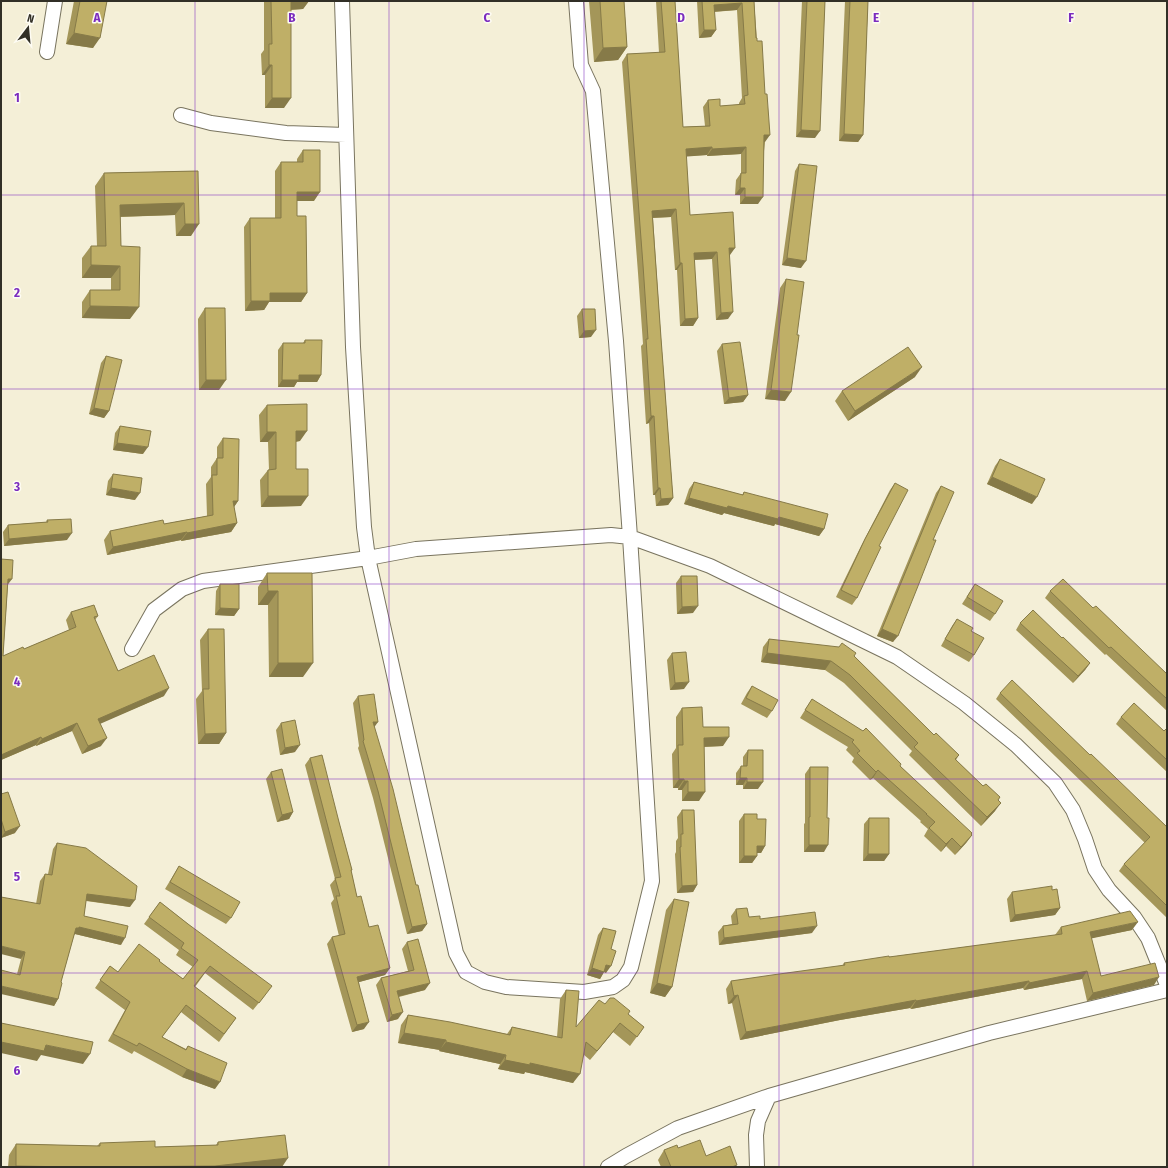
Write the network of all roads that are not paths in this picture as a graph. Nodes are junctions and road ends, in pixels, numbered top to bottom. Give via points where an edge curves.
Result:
1 (55, 1) edge
2 (342, 1) edge
3 (576, 1) edge
4 (46, 52) dead end
5 (181, 115) dead end
6 (346, 135) junction
7 (630, 538) junction
8 (368, 558) junction
9 (132, 649) dead end
10 (1167, 984) edge
11 (1167, 990) edge
12 (768, 1096) junction
13 (608, 1167) edge
14 (757, 1167) edge

1 - 4 street
2 - 6 street
3 - 7 street via 581,65 593,91 616,341
5 - 6 street via 211,123 286,133
6 - 8 street via 354,355
7 - 8 street via 611,536 416,549
7 - 8 street via 652,881 631,967 623,980 613,987 584,992 506,987 485,982 466,972 456,953
7 - 10 street via 710,566 897,657 964,703 1016,745 1055,783 1072,810 1095,869 1148,938
8 - 9 street via 203,581 182,589 154,610
11 - 12 street via 989,1034
12 - 13 street via 678,1128
12 - 14 street via 758,1121

